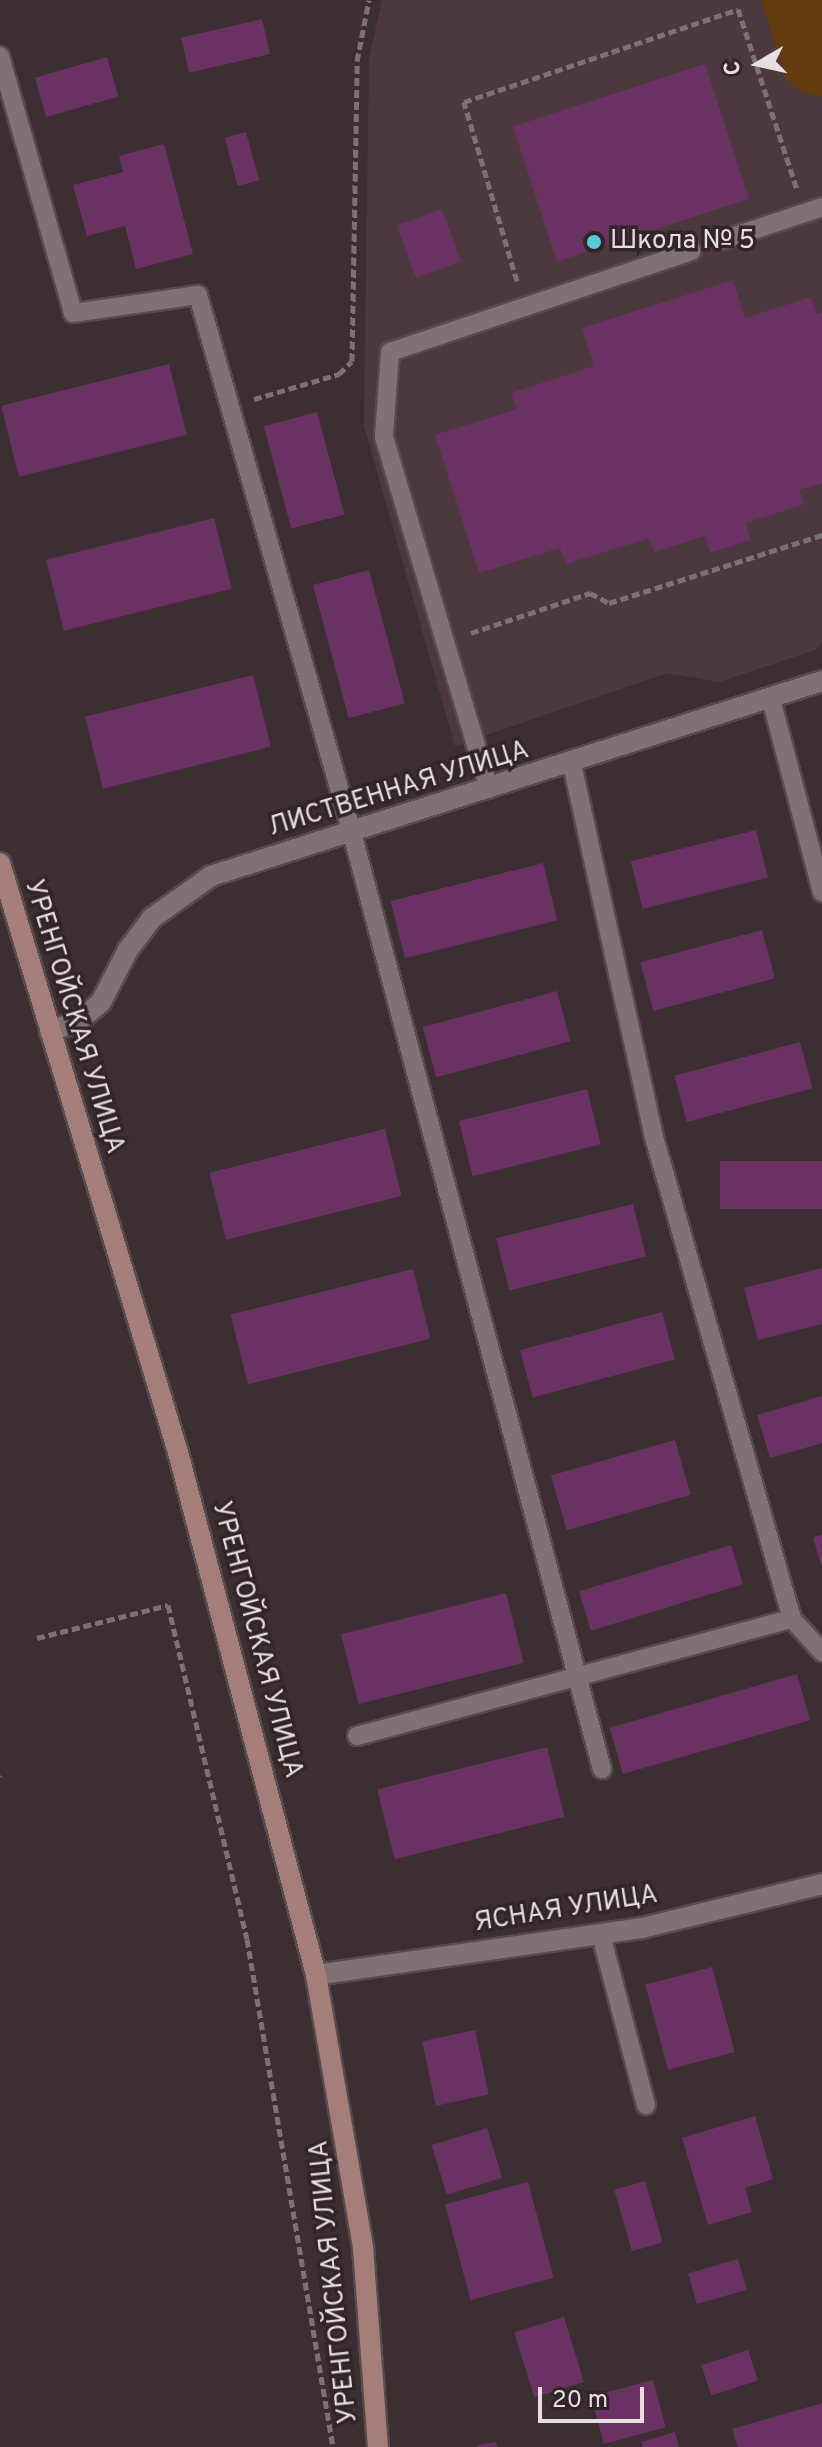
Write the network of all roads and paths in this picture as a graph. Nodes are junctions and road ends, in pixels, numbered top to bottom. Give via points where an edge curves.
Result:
1 (369, 0) edge
2 (0, 56) edge
3 (814, 210) edge
4 (723, 240) dead end
5 (692, 251) dead end
6 (524, 305) junction
7 (230, 406) junction
8 (822, 535) edge
9 (445, 641) junction
10 (822, 681) edge
11 (771, 699) junction
12 (572, 764) junction
13 (489, 789) junction
14 (352, 833) junction
15 (0, 863) edge
16 (822, 892) edge
17 (50, 1032) junction
18 (792, 1619) junction
19 (37, 1638) dead end
20 (822, 1652) edge
21 (578, 1676) junction
22 (357, 1736) dead end
23 (602, 1769) dead end
24 (822, 1884) edge
25 (601, 1935) junction
26 (316, 1975) junction
27 (646, 2105) dead end
28 (333, 2447) edge
29 (378, 2447) edge

1 - 7 path via 357,61 352,361 339,374
2 - 7 lane via 73,313 198,295
3 - 4 lane
3 - 6 path via 738,9 464,102
5 - 6 lane
6 - 9 lane via 390,352 384,436
7 - 14 lane
8 - 9 path via 609,603 590,593
9 - 13 lane
10 - 11 street, ЛИСТВЕННАЯ УЛИЦА
11 - 12 street, ЛИСТВЕННАЯ УЛИЦА
11 - 16 lane
12 - 13 street, ЛИСТВЕННАЯ УЛИЦА
12 - 18 lane via 654,1137
13 - 14 street, ЛИСТВЕННАЯ УЛИЦА
14 - 17 street, ЛИСТВЕННАЯ УЛИЦА via 211,876 177,895 128,950 101,1002 81,1019
14 - 21 lane
15 - 17 street, УРЕНГОЙСКАЯ УЛИЦА
17 - 26 street, УРЕНГОЙСКАЯ УЛИЦА via 187,1486
18 - 20 lane
18 - 21 lane
19 - 28 path via 168,1605 247,1939
21 - 22 lane
21 - 23 lane
24 - 25 street, ЯСНАЯ УЛИЦА
25 - 26 street, ЯСНАЯ УЛИЦА
25 - 27 lane
26 - 29 street, УРЕНГОЙСКАЯ УЛИЦА via 363,2248

